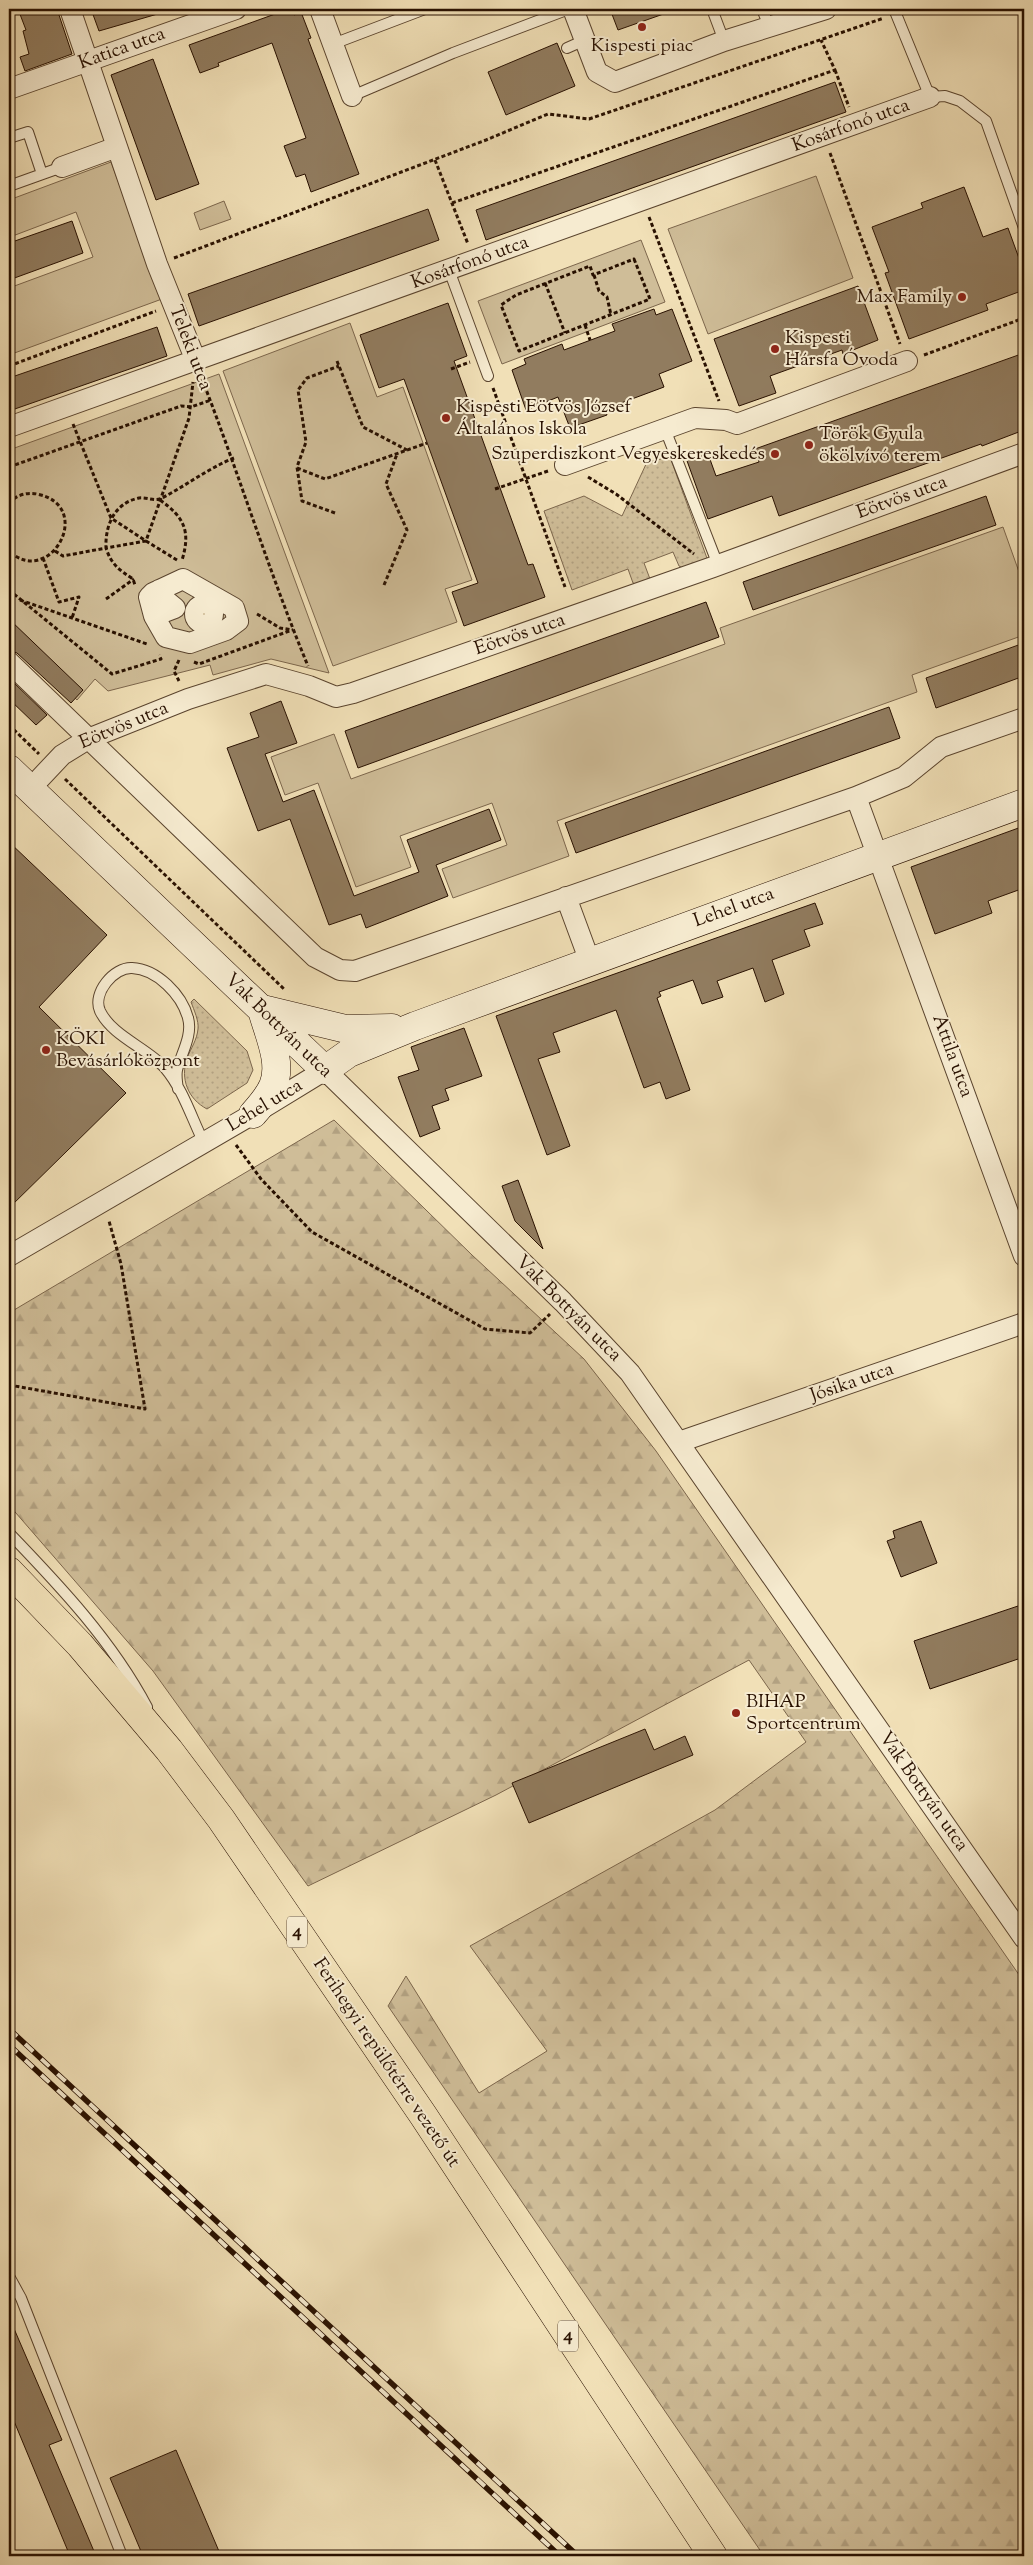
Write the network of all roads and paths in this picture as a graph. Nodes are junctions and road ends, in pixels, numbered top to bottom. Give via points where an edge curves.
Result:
1 (70, 9) edge
2 (236, 9) edge
3 (320, 9) edge
4 (425, 9) edge
5 (569, 9) edge
6 (573, 9) edge
7 (712, 9) edge
8 (826, 9) edge
9 (895, 11) edge
10 (766, 18) edge
11 (586, 40) junction
12 (821, 40) junction
13 (724, 42) junction
14 (333, 44) junction
15 (567, 48) dead end
16 (88, 62) junction
17 (835, 70) junction
18 (9, 89) edge
19 (352, 96) joint
20 (930, 97) junction
21 (856, 124) junction
22 (823, 136) junction
23 (9, 138) edge
24 (117, 147) junction
25 (435, 160) junction
26 (62, 167) joint
27 (42, 174) junction
28 (9, 186) edge
29 (643, 200) junction
30 (452, 203) junction
31 (1024, 228) edge
32 (474, 261) junction
33 (157, 264) junction
34 (449, 270) junction
35 (594, 275) junction
36 (546, 283) junction
37 (173, 305) junction
38 (611, 315) junction
39 (1024, 318) edge
40 (585, 325) junction
41 (565, 333) junction
42 (590, 340) dead end
43 (337, 361) dead end
44 (907, 361) junction
45 (196, 362) junction
46 (9, 366) edge
47 (338, 366) junction
48 (488, 376) joint
49 (211, 400) junction
50 (66, 407) junction
51 (191, 407) junction
52 (726, 420) junction
53 (9, 427) edge
54 (665, 429) junction
55 (80, 441) junction
56 (427, 443) dead end
57 (408, 450) junction
58 (1024, 453) edge
59 (397, 454) junction
60 (234, 458) junction
61 (565, 465) junction
62 (9, 466) edge
63 (297, 468) junction
64 (526, 479) junction
65 (495, 489) dead end
66 (160, 500) junction
67 (9, 503) edge
68 (335, 513) dead end
69 (111, 518) junction
70 (146, 541) junction
71 (106, 548) junction
72 (9, 551) edge
73 (55, 551) junction
74 (43, 558) junction
75 (718, 563) junction
76 (133, 579) junction
77 (139, 580) dead end
78 (192, 584) junction
79 (384, 585) dead end
80 (565, 587) dead end
81 (136, 588) dead end
82 (9, 590) edge
83 (159, 590) junction
84 (18, 599) junction
85 (106, 599) dead end
86 (196, 606) junction
87 (256, 614) dead end
88 (154, 616) junction
89 (72, 618) junction
90 (293, 630) junction
91 (148, 645) dead end
92 (157, 648) dead end
93 (180, 657) dead end
94 (9, 662) edge
95 (309, 686) junction
96 (188, 699) junction
97 (1024, 718) edge
98 (9, 725) edge
99 (88, 739) junction
100 (51, 766) junction
101 (9, 769) edge
102 (30, 789) junction
103 (856, 797) junction
104 (1024, 803) edge
105 (879, 855) junction
106 (566, 897) junction
107 (590, 962) junction
108 (288, 992) dead end
109 (261, 1009) junction
110 (415, 1026) junction
111 (325, 1070) junction
112 (178, 1088) junction
113 (253, 1114) junction
114 (226, 1130) junction
115 (204, 1143) junction
116 (103, 1201) junction
117 (9, 1256) edge
118 (1024, 1256) edge
119 (564, 1302) junction
120 (1024, 1323) edge
121 (9, 1385) edge
122 (679, 1442) junction
123 (9, 1534) edge
124 (9, 1572) edge
125 (169, 1750) junction
126 (1024, 1938) edge
127 (9, 2276) edge
128 (122, 2556) edge
129 (713, 2556) edge

1 - 16 street, Teleki utca
2 - 16 street, Katica utca
3 - 14 street
4 - 14 lane
5 - 19 lane via 453,52
6 - 11 street
7 - 13 lane
8 - 10 street
9 - 12 path
9 - 20 lane
10 - 13 street
11 - 13 street via 597,72 615,82
11 - 15 lane
12 - 17 path
12 - 25 path via 590,119 548,114
14 - 19 street
16 - 18 street, Katica utca
16 - 24 street, Teleki utca
17 - 21 path
17 - 30 path
20 - 21 street, Kosárfonó utca
20 - 31 lane via 945,96 960,101 986,121
21 - 22 street, Kosárfonó utca
22 - 29 street, Kosárfonó utca
22 - 44 path
23 - 27 lane via 28,132
24 - 26 street
24 - 33 street, Teleki utca
25 - 30 path
25 - 33 path
26 - 27 lane
27 - 28 lane
29 - 32 street, Kosárfonó utca
29 - 52 path
30 - 32 path
32 - 34 street, Kosárfonó utca
33 - 37 street, Teleki utca
34 - 45 street, Kosárfonó utca
34 - 48 lane
35 - 36 path via 590,266
35 - 38 path via 600,291 607,298
35 - 38 path via 634,259 650,300
36 - 41 path
36 - 41 path via 501,305 519,351
37 - 45 street, Teleki utca
37 - 46 path
38 - 40 path
39 - 44 path
40 - 41 path
40 - 42 path
43 - 47 path
44 - 52 street via 737,424
45 - 49 path, Teleki utca
45 - 50 street, Kosárfonó utca
45 - 51 path
47 - 57 path via 362,427
47 - 63 path via 307,378 298,390 306,442
48 - 64 path
49 - 51 path
49 - 60 path, Teleki utca
50 - 53 street, Kosárfonó utca
50 - 55 path
51 - 55 path via 181,406
51 - 66 path
52 - 54 street via 695,418
54 - 61 street
54 - 75 lane
55 - 62 path
55 - 69 path
56 - 57 path
57 - 59 path
58 - 75 street, Eötvös utca
59 - 63 path via 325,480
59 - 79 path via 386,484 407,530
60 - 66 path via 210,467
60 - 90 path, Teleki utca
61 - 64 path
61 - 75 path via 616,494 702,560
63 - 68 path via 302,501
64 - 65 path
64 - 80 path
66 - 69 path via 140,498 123,505
66 - 70 path
66 - 70 path via 175,510 184,525 187,544 181,563
67 - 73 path via 22,494 34,493 54,501 63,515 65,532
69 - 70 path
69 - 71 path via 105,531
70 - 71 path
71 - 73 path via 63,556
71 - 76 path via 109,560
72 - 74 path via 26,560
73 - 74 path
74 - 89 path via 59,602 78,597
75 - 95 street, Eötvös utca via 353,693 336,698
76 - 77 path
76 - 81 path
76 - 85 path
78 - 83 street via 183,579
78 - 86 street
78 - 86 street
82 - 84 path
83 - 86 street via 164,599
83 - 88 street via 149,597
84 - 89 path
84 - 92 path via 112,674 161,659
86 - 88 street
86 - 88 street via 234,608 238,621 226,630 190,643 166,638
87 - 90 path via 280,628
89 - 91 path
90 - 95 path, Teleki utca via 311,674
93 - 96 path via 174,671
94 - 99 street
95 - 96 street, Eötvös utca via 266,674
96 - 99 street, Eötvös utca
97 - 103 street via 941,747 904,777
98 - 100 path
99 - 100 street, Eötvös utca
99 - 106 street via 315,957 340,970 355,971 374,965
100 - 102 street, Eötvös utca
100 - 108 path
101 - 102 street, Vak Bottyán utca
102 - 109 street, Vak Bottyán utca
103 - 105 street
103 - 106 street
104 - 105 street, Lehel utca
105 - 107 street, Lehel utca
105 - 118 street, Attila utca
106 - 107 street
107 - 110 street, Lehel utca
109 - 110 street via 346,1029
109 - 111 street, Vak Bottyán utca
109 - 113 street via 277,1064 273,1087
110 - 111 street, Lehel utca via 349,1053
111 - 113 street, Lehel utca
111 - 119 street, Vak Bottyán utca
112 - 112 lane via 177,1071 185,1049 189,1020 178,994 148,971 130,968 113,976 99,993 99,1010 115,1028 165,1068
112 - 115 lane
113 - 114 street, Lehel utca
114 - 115 street, Lehel utca
114 - 119 path via 261,1179 312,1232 485,1329 530,1332
115 - 116 street, Lehel utca
116 - 117 street, Lehel utca
116 - 121 path via 121,1264 145,1409
119 - 122 street, Vak Bottyán utca via 630,1373
120 - 122 street, Jósika utca
122 - 126 street, Vak Bottyán utca
123 - 125 lane via 87,1618 138,1691
124 - 125 main road, Ferihegyi repülőtérre vezető út / 4 via 80,1645
125 - 129 main road, Ferihegyi repülőtérre vezető út / 4 via 221,1819 423,2115
127 - 128 lane via 21,2298

